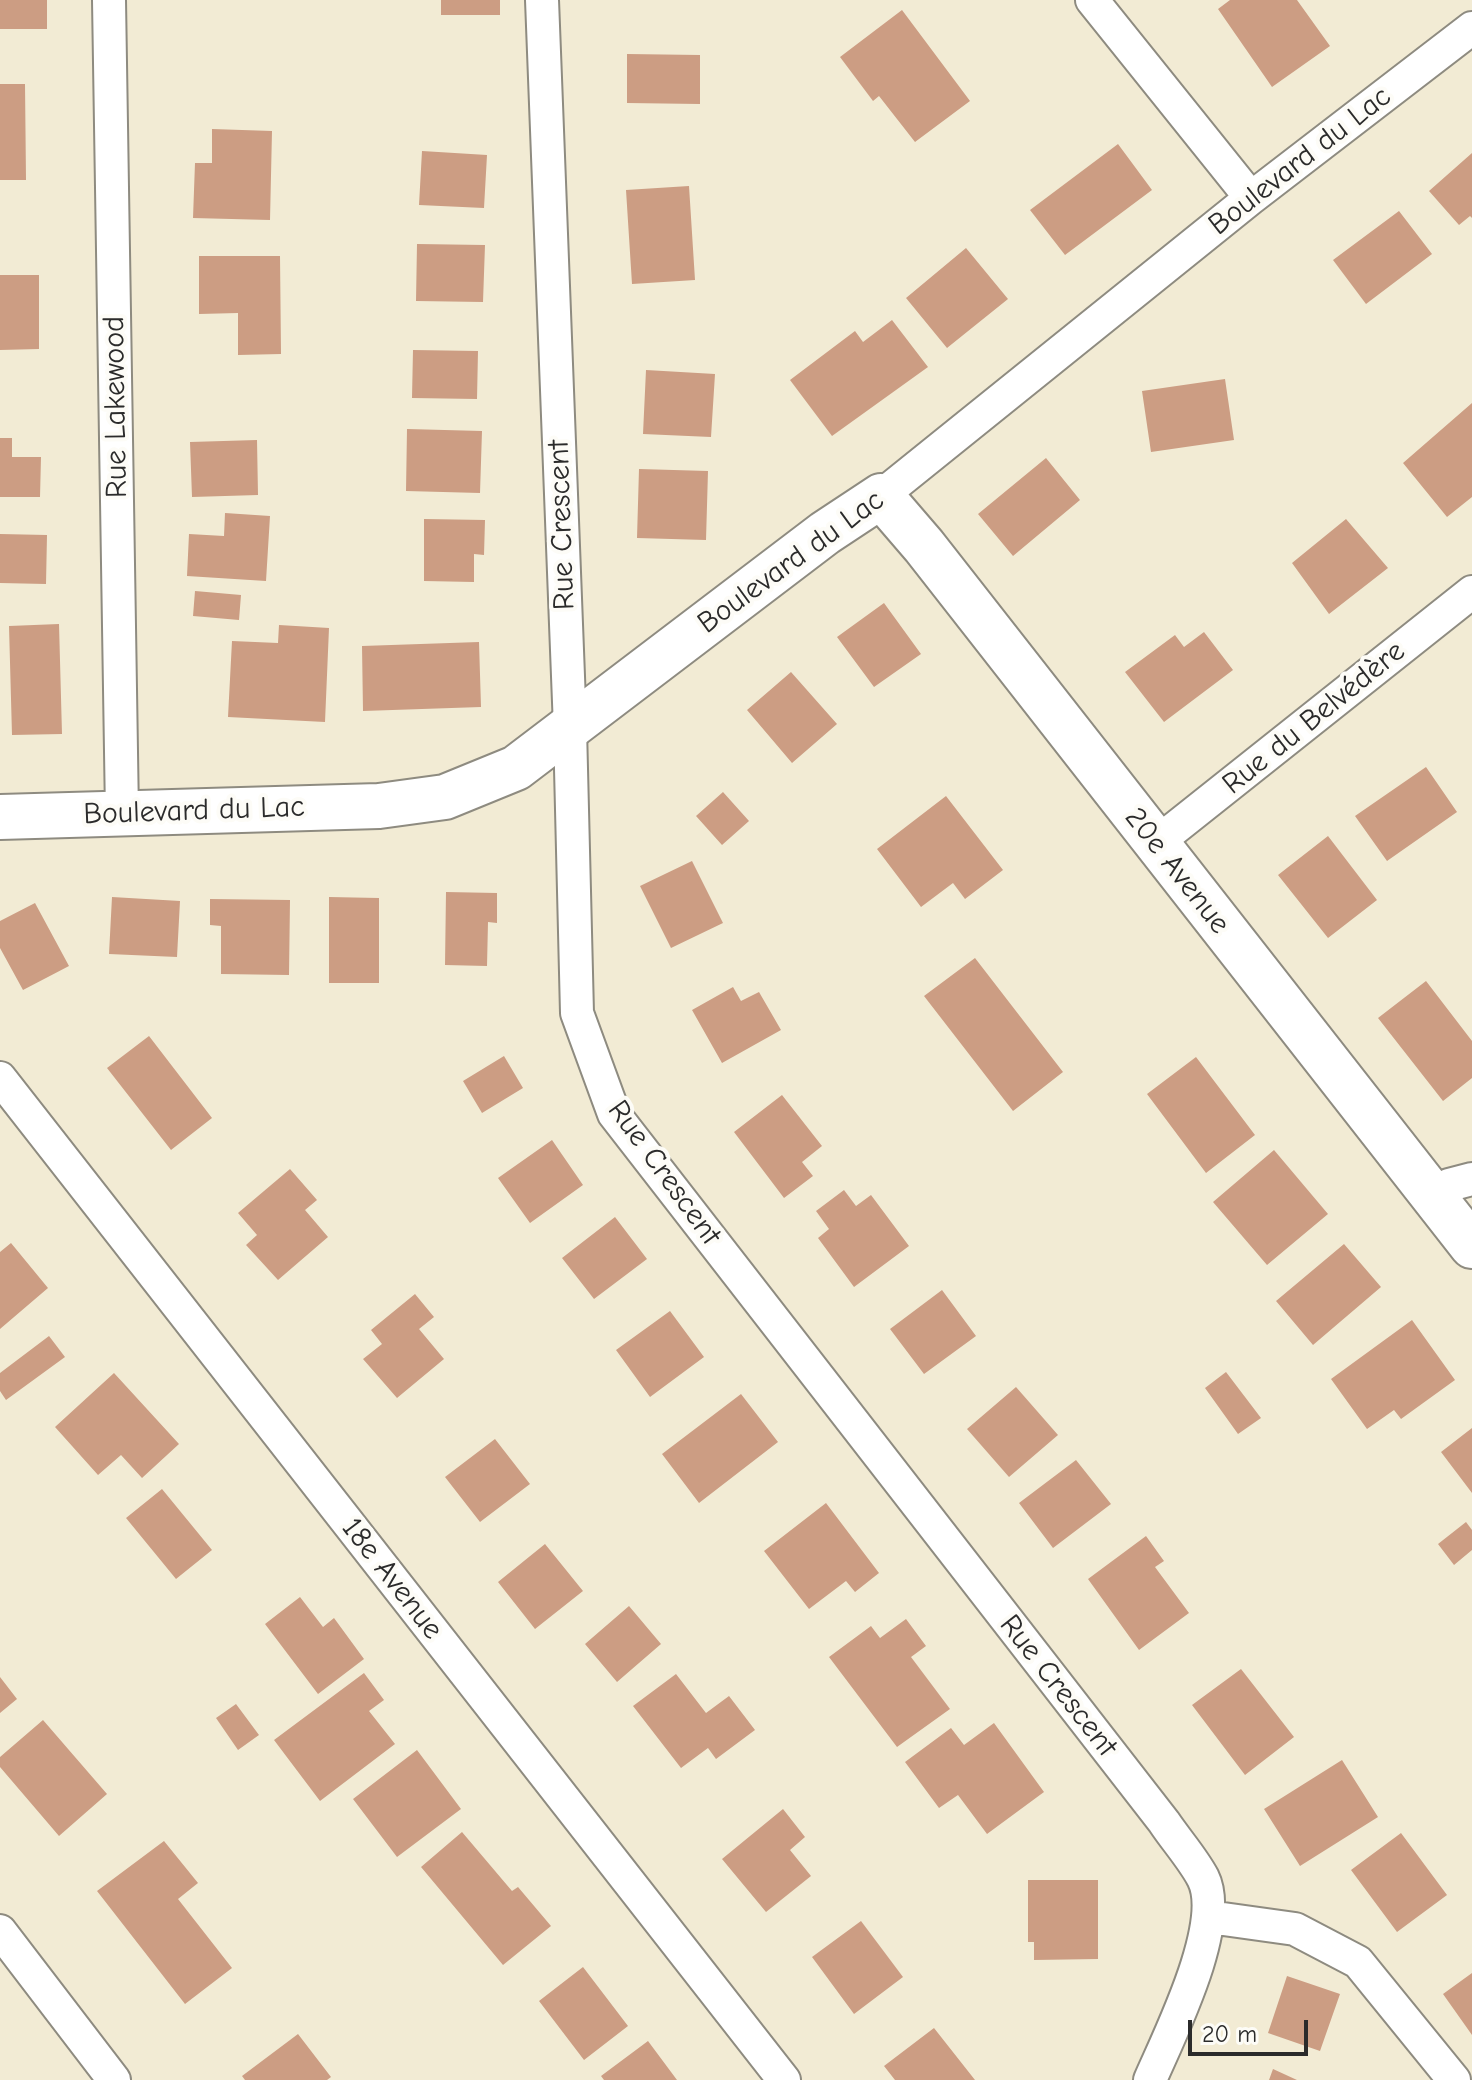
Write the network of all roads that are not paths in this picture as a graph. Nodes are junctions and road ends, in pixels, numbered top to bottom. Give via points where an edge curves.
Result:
1 (109, 0) edge
2 (542, 0) edge
3 (1092, 0) edge
4 (1472, 28) edge
5 (1251, 198) junction
6 (881, 496) junction
7 (1472, 592) edge
8 (570, 728) junction
9 (122, 813) junction
10 (0, 817) edge
11 (1155, 844) junction
12 (0, 1078) edge
13 (1453, 1186) edge
14 (1472, 1246) edge
15 (1209, 1917) junction
16 (0, 1931) edge
17 (114, 2080) edge
18 (784, 2080) edge
19 (1150, 2080) edge
20 (1454, 2080) edge

1 - 9 street, Rue Lakewood
2 - 8 street, Rue Crescent
3 - 5 street
4 - 5 street, Boulevard du Lac
5 - 6 street, Boulevard du Lac
6 - 8 street, Boulevard du Lac
6 - 11 street, 20e Avenue
7 - 11 street, Rue du Belvédère
8 - 9 street, Boulevard du Lac via 516,768 445,797 379,806
8 - 15 street, Rue Crescent via 577,1013 614,1114 1164,1822 1205,1881
9 - 10 street, Boulevard du Lac
11 - 13 street, 20e Avenue via 1413,1173
12 - 18 street, 18e Avenue
13 - 14 street, 20e Avenue
15 - 19 street, Rue Crescent via 1193,1980
15 - 20 street via 1295,1929 1358,1962
16 - 17 street

